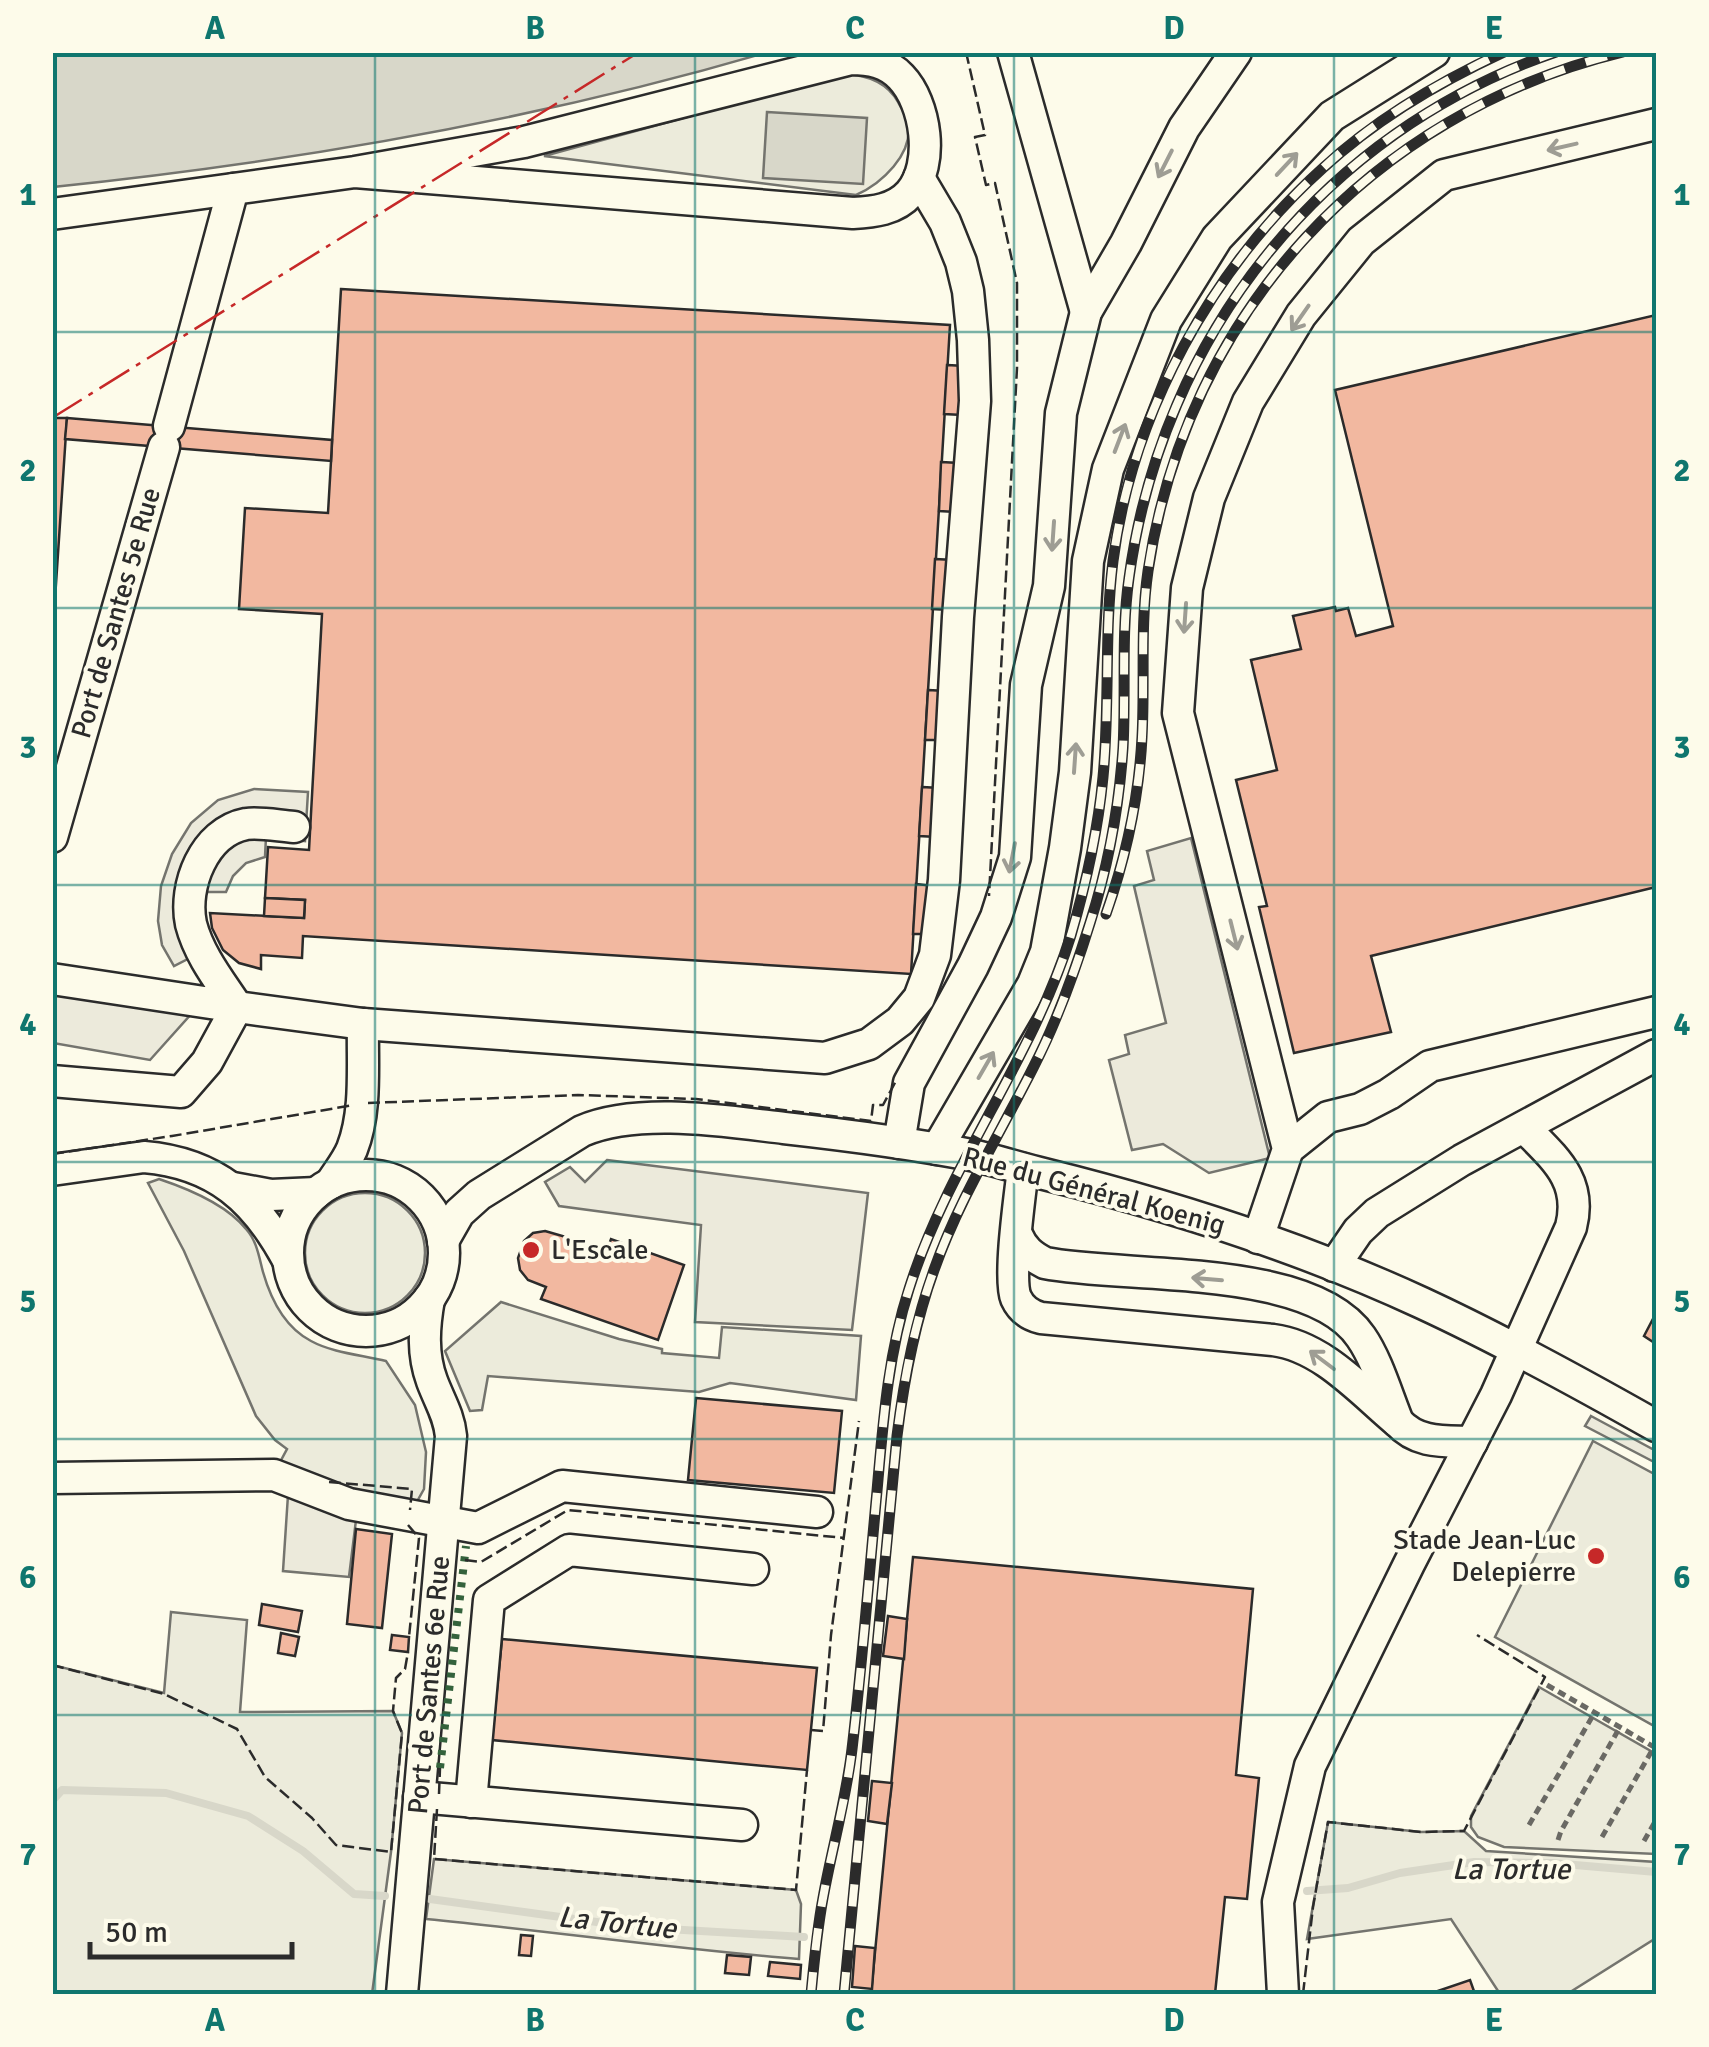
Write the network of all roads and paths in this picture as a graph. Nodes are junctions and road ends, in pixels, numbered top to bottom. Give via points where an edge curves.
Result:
1 (1012, 52) edge
2 (1236, 52) edge
3 (1434, 52) edge
4 (1656, 124) edge
5 (355, 172) junction
6 (919, 178) junction
7 (233, 189) junction
8 (52, 214) edge
9 (1086, 312) junction
10 (294, 827) dead end
11 (52, 837) edge
12 (52, 979) edge
13 (237, 1007) junction
14 (1656, 1012) edge
15 (363, 1024) junction
16 (1656, 1055) edge
17 (52, 1081) edge
18 (361, 1106) junction
19 (1524, 1127) junction
20 (899, 1142) junction
21 (937, 1149) junction
22 (1288, 1149) junction
23 (1023, 1169) junction
24 (52, 1170) edge
25 (504, 1178) junction
26 (403, 1186) junction
27 (232, 1188) junction
28 (324, 1188) junction
29 (1017, 1235) junction
30 (1258, 1238) junction
31 (443, 1241) junction
32 (288, 1260) junction
33 (1334, 1266) junction
34 (428, 1299) junction
35 (368, 1331) junction
36 (1518, 1350) junction
37 (432, 1380) junction
38 (1398, 1422) junction
39 (1656, 1426) edge
40 (1472, 1442) junction
41 (52, 1478) edge
42 (817, 1512) dead end
43 (443, 1523) junction
44 (753, 1569) dead end
45 (1547, 1684) dead end
46 (1595, 1712) junction
47 (1620, 1727) junction
48 (1655, 1747) edge
49 (419, 1797) junction
50 (471, 1802) junction
51 (1656, 1820) edge
52 (1529, 1824) dead end
53 (742, 1825) dead end
54 (1602, 1837) dead end
55 (1558, 1840) dead end
56 (1644, 1841) dead end
57 (402, 1994) edge
58 (1282, 1994) edge

1 - 9 street
2 -> 9 street via 1184,128
21 -> 3 street via 1046,952 1075,772 1088,561 1108,470 1166,320 1217,238 1332,116
4 -> 22 street via 1444,175 1361,242 1301,314 1248,402 1209,498 1187,588 1178,713
5 - 6 street via 852,213 893,206
5 - 6 street via 524,142 871,59 898,74 918,105 924,154
5 - 7 street
6 - 15 street via 945,222 965,277 976,401 944,880 935,954 919,998 869,1044 824,1058
7 - 8 street
7 - 11 street, Port de Santes 5e Rue
9 -> 20 street via 1061,413 1049,586 1026,685 1014,857 996,917 909,1083
10 - 13 street via 231,829 198,863 191,922
12 - 13 street
13 - 15 street
13 - 17 street via 181,1092
14 - 22 street via 1430,1066 1360,1109 1328,1118
15 - 18 street
16 - 19 street
18 - 26 street via 374,1155
18 - 28 street via 352,1148
19 - 33 street via 1377,1213
19 - 36 street via 1558,1162 1576,1210
20 - 21 street, Rue du Général Koenig
20 - 25 street, Rue du Général Koenig via 704,1120 615,1120 582,1131
21 - 23 street, Rue du Général Koenig
22 - 30 street
23 - 29 street
23 - 30 street, Rue du Général Koenig
24 - 27 street via 159,1158
25 - 26 street, Rue du Général Koenig via 453,1192
25 - 31 street, Rue du Général Koenig via 459,1212
26 - 28 street via 360,1175
26 - 31 street via 434,1215
27 - 28 street via 282,1195
27 - 32 street via 260,1214
28 - 32 street via 302,1207
38 -> 29 street via 1361,1336 1327,1308 1246,1283 1045,1263
38 -> 29 street via 1297,1344 1031,1315 1012,1284
30 - 33 street, Rue du Général Koenig
31 - 34 street via 442,1271
32 - 35 street via 296,1288 314,1311 339,1326
33 - 36 street, Rue du Général Koenig
34 - 35 street via 397,1324
34 - 37 street, Port de Santes 6e Rue via 424,1335
35 - 37 street, Port de Santes 6e Rue via 412,1355
36 - 39 street, Rue du Général Koenig
36 - 40 street
37 - 43 street, Port de Santes 6e Rue via 451,1436
38 - 40 street via 1423,1439
40 - 58 street via 1310,1766 1278,1902
41 - 43 street via 274,1475 349,1504
42 - 43 street via 562,1486 478,1528
43 - 49 street, Port de Santes 6e Rue
44 - 50 street via 569,1550 488,1600
45 - 46 path
46 - 47 path
46 - 52 path
47 - 48 path
47 - 55 path
48 - 54 path
49 - 50 street
49 - 57 street, Port de Santes 6e Rue
50 - 53 street
51 - 56 path

